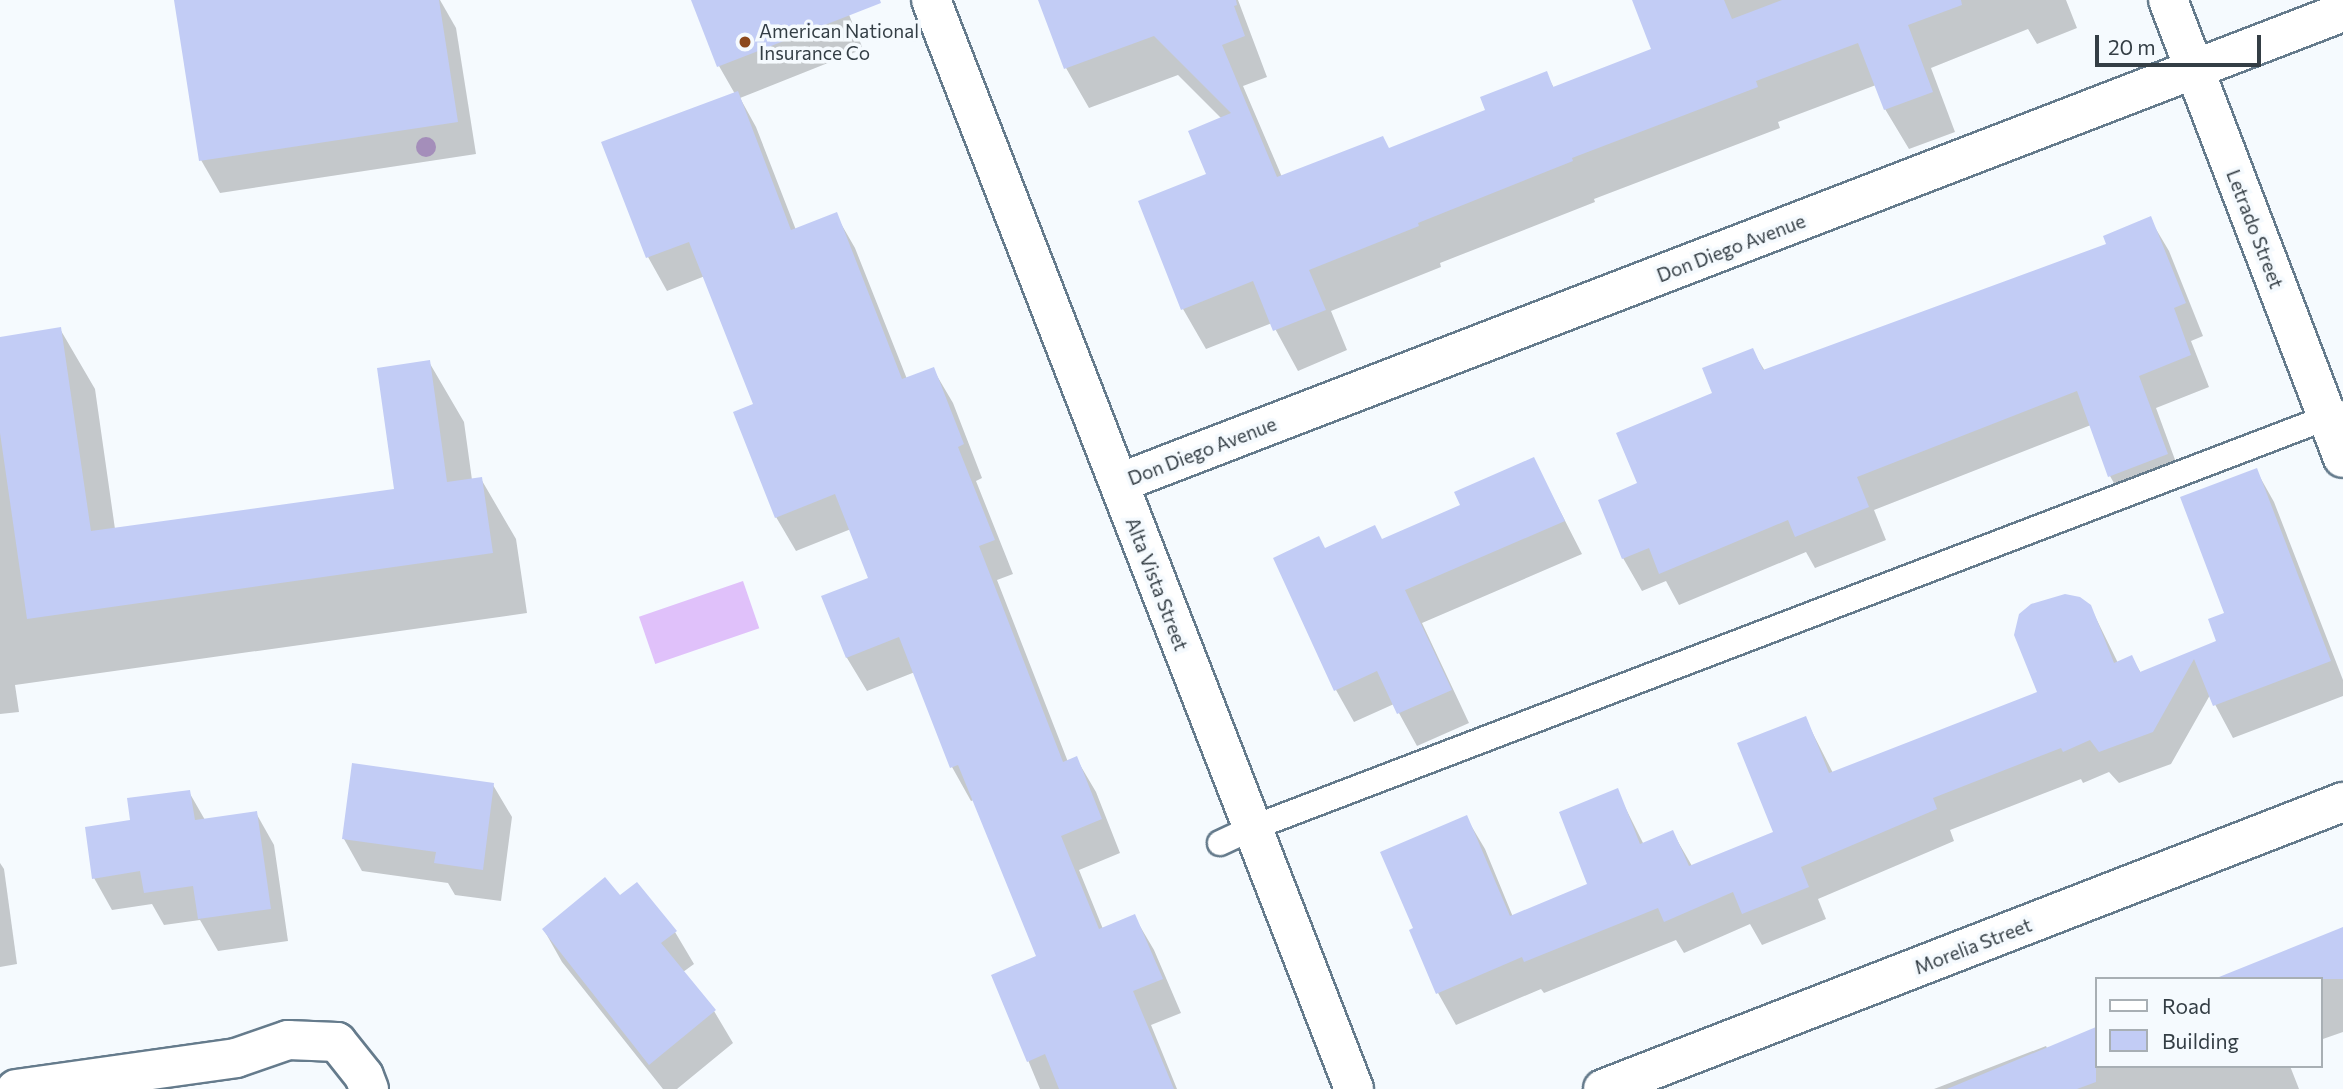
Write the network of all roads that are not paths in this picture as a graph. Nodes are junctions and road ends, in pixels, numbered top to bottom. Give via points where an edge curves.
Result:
1 (931, 0) edge
2 (2168, 0) edge
3 (2343, 12) edge
4 (2194, 69) junction
5 (2335, 414) edge
6 (2343, 458) edge
7 (1119, 483) junction
8 (2343, 802) edge
9 (1236, 835) junction
10 (16, 1089) edge
11 (369, 1089) edge
12 (1354, 1089) edge
13 (1603, 1089) edge

1 - 7 street, Alta Vista Street
2 - 4 street, Letrado Street
3 - 4 street, Don Diego Avenue
4 - 5 street, Letrado Street
4 - 7 street, Don Diego Avenue
5 - 6 street, Letrado Street
5 - 9 lane
7 - 9 street, Alta Vista Street
8 - 13 street, Morelia Street
9 - 12 street, Alta Vista Street
10 - 11 street via 236,1058 288,1040 337,1042

